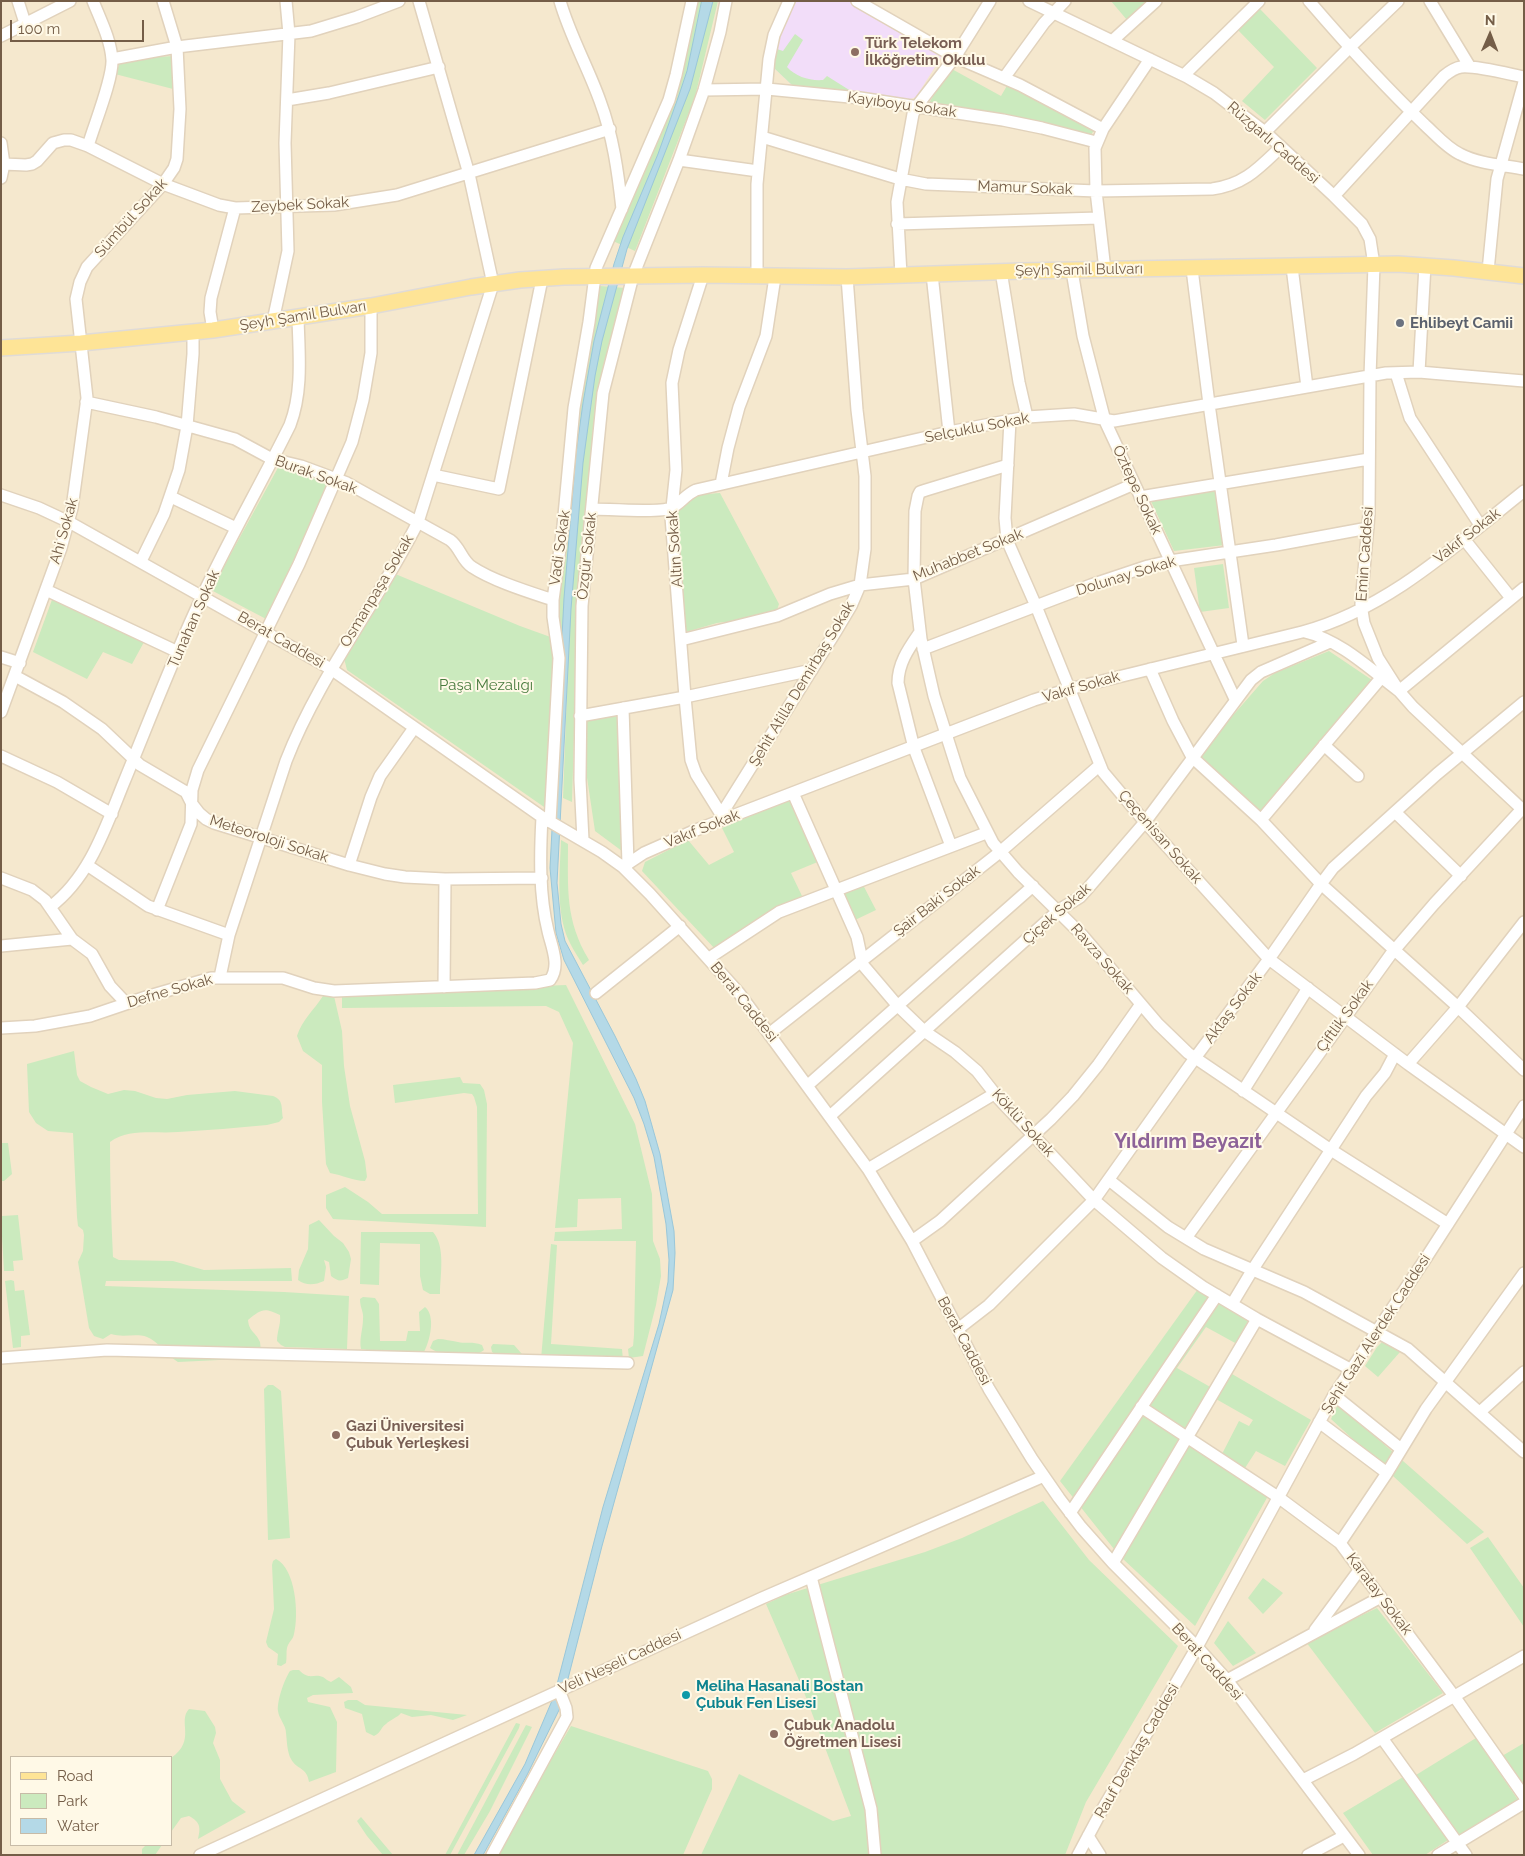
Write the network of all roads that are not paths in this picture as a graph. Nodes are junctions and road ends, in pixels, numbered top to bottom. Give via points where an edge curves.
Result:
1 (18, 1) edge
2 (70, 1) edge
3 (93, 1) edge
4 (163, 1) edge
5 (286, 1) edge
6 (399, 1) edge
7 (419, 1) edge
8 (560, 1) edge
9 (692, 1) edge
10 (726, 1) edge
11 (790, 1) edge
12 (857, 1) edge
13 (990, 1) edge
14 (1029, 1) edge
15 (1065, 1) edge
16 (1156, 1) edge
17 (1259, 1) edge
18 (1309, 1) edge
19 (1398, 1) edge
20 (1430, 1) edge
21 (1052, 13) junction
22 (25, 23) junction
23 (289, 34) junction
24 (1, 36) edge
25 (1112, 41) junction
26 (177, 47) junction
27 (1349, 48) junction
28 (955, 57) junction
29 (112, 59) junction
30 (1150, 59) junction
31 (439, 67) junction
32 (1470, 67) junction
33 (1184, 75) junction
34 (1524, 77) edge
35 (1004, 78) junction
36 (1524, 82) edge
37 (766, 89) junction
38 (704, 90) junction
39 (286, 100) junction
40 (917, 106) junction
41 (1412, 112) junction
42 (610, 129) junction
43 (1103, 129) junction
44 (1265, 132) junction
45 (762, 138) junction
46 (1, 142) edge
47 (1096, 142) junction
48 (88, 146) junction
49 (1281, 147) junction
50 (679, 160) junction
51 (4, 164) junction
52 (1500, 164) junction
53 (1524, 168) edge
54 (758, 171) junction
55 (469, 174) junction
56 (1, 178) edge
57 (900, 179) junction
58 (163, 184) junction
59 (1096, 191) junction
60 (1334, 196) junction
61 (288, 207) junction
62 (235, 208) junction
63 (622, 210) junction
64 (1100, 218) junction
65 (897, 224) junction
66 (1374, 265) junction
67 (1424, 266) junction
68 (1192, 268) junction
69 (1292, 268) junction
70 (1105, 270) junction
71 (1072, 271) junction
72 (1488, 271) junction
73 (1001, 272) junction
74 (932, 274) junction
75 (703, 275) junction
76 (901, 275) junction
77 (598, 276) junction
78 (633, 276) junction
79 (757, 276) junction
80 (1524, 276) edge
81 (775, 277) junction
82 (847, 277) junction
83 (542, 278) junction
84 (493, 284) junction
85 (371, 306) junction
86 (298, 318) junction
87 (273, 321) junction
88 (212, 330) junction
89 (193, 332) junction
90 (80, 343) junction
91 (1, 348) edge
92 (1419, 372) junction
93 (1396, 373) junction
94 (1370, 376) junction
95 (1524, 381) edge
96 (1307, 386) junction
97 (86, 402) junction
98 (1209, 404) junction
99 (1027, 417) junction
100 (1010, 420) junction
101 (1105, 421) junction
102 (187, 426) junction
103 (949, 432) junction
104 (862, 453) junction
105 (272, 459) junction
106 (1369, 459) junction
107 (1008, 465) junction
108 (433, 475) junction
109 (336, 479) junction
110 (1221, 483) junction
111 (721, 484) junction
112 (1134, 484) junction
113 (1524, 490) edge
114 (1, 496) edge
115 (171, 497) junction
116 (1140, 497) junction
117 (671, 508) junction
118 (592, 509) junction
119 (69, 522) junction
120 (418, 522) junction
121 (1480, 525) junction
122 (236, 528) junction
123 (1368, 528) junction
124 (1464, 539) junction
125 (1007, 540) junction
126 (1230, 552) junction
127 (141, 561) junction
128 (1170, 561) junction
129 (914, 579) junction
130 (860, 585) junction
131 (1524, 588) edge
132 (46, 590) junction
133 (202, 595) junction
134 (1511, 598) junction
135 (553, 600) junction
136 (1036, 606) junction
137 (1361, 609) junction
138 (266, 632) junction
139 (920, 632) junction
140 (1302, 632) junction
141 (681, 640) junction
142 (1330, 642) junction
143 (1244, 645) junction
144 (923, 649) junction
145 (178, 652) junction
146 (1212, 653) junction
147 (1, 657) edge
148 (20, 663) junction
149 (331, 669) junction
150 (1150, 669) junction
151 (812, 670) junction
152 (15, 676) junction
153 (1381, 678) junction
154 (1069, 689) junction
155 (1399, 691) junction
156 (684, 697) junction
157 (1235, 699) junction
158 (1524, 702) edge
159 (623, 708) junction
160 (1, 712) edge
161 (580, 716) junction
162 (414, 728) junction
163 (945, 735) junction
164 (1324, 745) junction
165 (914, 748) junction
166 (1462, 752) junction
167 (1, 756) edge
168 (1192, 757) junction
169 (134, 759) junction
170 (1100, 765) junction
171 (1358, 776) dead end
172 (793, 793) junction
173 (192, 804) junction
174 (1523, 810) edge
175 (1395, 812) junction
176 (112, 814) junction
177 (723, 817) junction
178 (546, 819) junction
179 (1261, 820) junction
180 (1145, 822) junction
181 (986, 833) junction
182 (260, 838) junction
183 (583, 840) junction
184 (951, 846) junction
185 (1000, 852) junction
186 (349, 865) junction
187 (87, 866) junction
188 (625, 866) junction
189 (1461, 876) junction
190 (1, 878) edge
191 (542, 878) junction
192 (445, 879) junction
193 (1320, 884) junction
194 (1033, 886) junction
195 (836, 890) junction
196 (50, 908) junction
197 (158, 910) junction
198 (1059, 910) junction
199 (1524, 922) edge
200 (680, 926) junction
201 (229, 935) junction
202 (72, 939) junction
203 (1, 946) edge
204 (1394, 951) junction
205 (709, 958) junction
206 (1269, 960) junction
207 (862, 961) junction
208 (220, 977) junction
209 (550, 980) joint
210 (444, 987) junction
211 (1308, 988) junction
212 (596, 993) dead end
213 (126, 1003) junction
214 (1141, 1004) junction
215 (897, 1005) junction
216 (1458, 1007) junction
217 (1345, 1016) junction
218 (1, 1028) edge
219 (924, 1031) junction
220 (770, 1032) junction
221 (1395, 1054) junction
222 (1195, 1058) junction
223 (1408, 1064) junction
224 (1524, 1070) edge
225 (808, 1085) junction
226 (1243, 1091) junction
227 (994, 1094) junction
228 (1524, 1106) edge
229 (1275, 1112) junction
230 (830, 1116) junction
231 (1506, 1133) junction
232 (1034, 1136) junction
233 (1524, 1147) edge
234 (1331, 1150) junction
235 (868, 1169) junction
236 (1109, 1180) junction
237 (1094, 1200) junction
238 (1448, 1224) junction
239 (1186, 1238) junction
240 (912, 1241) junction
241 (1253, 1269) junction
242 (1524, 1273) edge
243 (1217, 1295) junction
244 (1232, 1304) junction
245 (1257, 1319) junction
246 (958, 1329) junction
247 (1376, 1330) junction
248 (1, 1358) edge
249 (628, 1363) dead end
250 (1350, 1369) junction
251 (1524, 1372) edge
252 (1445, 1381) junction
253 (1334, 1395) junction
254 (1141, 1407) junction
255 (1480, 1412) junction
256 (1319, 1422) junction
257 (1188, 1439) junction
258 (1401, 1449) junction
259 (1524, 1452) edge
260 (1387, 1473) junction
261 (1044, 1476) junction
262 (1278, 1497) junction
263 (1070, 1512) junction
264 (1340, 1543) junction
265 (1113, 1563) junction
266 (1360, 1569) junction
267 (811, 1577) junction
268 (1382, 1597) junction
269 (1313, 1634) junction
270 (1197, 1647) junction
271 (1524, 1656) edge
272 (1227, 1680) junction
273 (559, 1690) junction
274 (1454, 1696) junction
275 (1382, 1738) junction
276 (1303, 1780) junction
277 (1524, 1796) edge
278 (1524, 1803) edge
279 (1088, 1836) junction
280 (1344, 1836) junction
281 (1457, 1842) junction
282 (200, 1855) edge
283 (492, 1855) edge
284 (875, 1855) edge
285 (1078, 1855) edge
286 (1100, 1855) edge
287 (1308, 1855) edge
288 (1359, 1855) edge
289 (1438, 1855) edge
290 (1466, 1855) edge

1 - 22 street
2 - 22 street
3 - 29 street
4 - 26 street, Sümbül Sokak
5 - 23 street
6 - 23 street via 331,26
7 - 31 street
8 - 42 street
9 - 63 street, Vadi Sokak via 671,95
10 - 38 street, Özgür Sokak
11 - 37 street via 774,35
12 - 28 street
13 - 28 street
14 - 21 street, Rüzgarlı Caddesi
15 - 21 street
16 - 25 street
17 - 33 street
18 - 27 street
19 - 27 street
20 - 32 street
21 - 25 street, Rüzgarlı Caddesi
21 - 35 street
22 - 24 street
23 - 26 street
23 - 39 street
25 - 30 street, Rüzgarlı Caddesi
26 - 29 street
26 - 58 street, Sümbül Sokak via 179,144 174,168
27 - 41 street
27 - 44 street
28 - 35 street
28 - 40 street
29 - 48 street via 110,76
30 - 33 street, Rüzgarlı Caddesi
30 - 43 street
31 - 39 street
31 - 55 street
32 - 34 street
32 - 41 street via 1460,67 1444,76
33 - 44 street, Rüzgarlı Caddesi via 1214,93
35 - 43 street
36 - 52 street
37 - 38 street, Kayıboyu Sokak
37 - 40 street, Kayıboyu Sokak
37 - 45 street
38 - 50 street, Özgür Sokak
39 - 61 street via 284,143
40 - 47 street, Kayıboyu Sokak via 1003,120
40 - 57 street via 909,128
41 - 52 street via 1459,154
41 - 60 street
42 - 55 street, Zeybek Sokak
42 - 63 street
43 - 47 street
44 - 49 street, Rüzgarlı Caddesi
45 - 54 street
45 - 57 street, Mamur Sokak
46 - 51 street
47 - 59 street
48 - 51 street, Zeybek Sokak via 71,140 58,141 32,164
48 - 58 street, Zeybek Sokak
49 - 59 street, Mamur Sokak via 1249,175 1230,186
49 - 60 street, Rüzgarlı Caddesi
50 - 54 street
50 - 78 street, Özgür Sokak
51 - 56 street
52 - 53 street
52 - 72 street
54 - 79 street
55 - 61 street, Zeybek Sokak via 387,197 334,205
55 - 84 street
57 - 59 street, Mamur Sokak via 955,186
57 - 65 street
58 - 62 street, Zeybek Sokak
58 - 90 street, Sümbül Sokak via 82,274 76,299
59 - 64 street
60 - 66 street, Rüzgarlı Caddesi via 1367,232
61 - 62 street, Zeybek Sokak
61 - 87 street via 288,250
62 - 88 street via 211,298
63 - 77 street, Vadi Sokak via 596,268
64 - 65 street
64 - 70 street
65 - 76 street
66 - 67 main road, Şeyh Şamil Bulvarı
66 - 69 main road, Şeyh Şamil Bulvarı
66 - 94 street, Emin Caddesi
67 - 72 main road, Şeyh Şamil Bulvarı
67 - 92 street
68 - 69 main road, Şeyh Şamil Bulvarı
68 - 70 main road, Şeyh Şamil Bulvarı
68 - 98 street
69 - 96 street
70 - 71 main road, Şeyh Şamil Bulvarı
71 - 73 main road, Şeyh Şamil Bulvarı
71 - 101 street, Öztepe Sokak via 1083,336
72 - 80 main road, Şeyh Şamil Bulvarı
73 - 74 main road, Şeyh Şamil Bulvarı
73 - 99 street
74 - 76 main road, Şeyh Şamil Bulvarı
74 - 103 street
75 - 78 main road, Şeyh Şamil Bulvarı
75 - 79 main road, Şeyh Şamil Bulvarı
75 - 117 street, Altın Sokak via 672,383 676,470
76 - 82 main road, Şeyh Şamil Bulvarı
77 - 78 main road, Şeyh Şamil Bulvarı
77 - 83 main road, Şeyh Şamil Bulvarı
77 - 135 street, Vadi Sokak via 574,408 564,526
78 - 118 street, Özgür Sokak via 605,384
79 - 81 main road, Şeyh Şamil Bulvarı
81 - 82 main road, Şeyh Şamil Bulvarı
81 - 111 street via 766,336 736,414
82 - 104 street, Şehit Atilla Demirbaş Sokak
83 - 84 main road, Şeyh Şamil Bulvarı
83 - 108 street via 499,489
84 - 85 main road, Şeyh Şamil Bulvarı
84 - 108 street, Osmanpaşa Sokak
85 - 86 main road, Şeyh Şamil Bulvarı
85 - 109 street via 371,354 363,400 352,442
86 - 87 main road, Şeyh Şamil Bulvarı
86 - 105 street, Tunahan Sokak via 297,402 290,425
87 - 88 main road, Şeyh Şamil Bulvarı
88 - 89 main road, Şeyh Şamil Bulvarı
89 - 90 main road, Şeyh Şamil Bulvarı
89 - 102 street
90 - 91 main road, Şeyh Şamil Bulvarı
90 - 97 street, Ahi Sokak
92 - 93 street, Selçuklu Sokak
92 - 95 street, Selçuklu Sokak
93 - 94 street, Selçuklu Sokak
93 - 121 street via 1413,423
94 - 96 street, Selçuklu Sokak
94 - 106 street, Emin Caddesi
96 - 98 street, Selçuklu Sokak
97 - 102 street, Burak Sokak
97 - 119 street, Ahi Sokak
98 - 101 street, Selçuklu Sokak
98 - 110 street
99 - 100 street, Selçuklu Sokak
99 - 101 street, Selçuklu Sokak via 1074,414
100 - 103 street, Selçuklu Sokak
100 - 107 street, Çeçenisan Sokak
101 - 112 street, Öztepe Sokak
102 - 105 street, Burak Sokak via 235,439
102 - 115 street
103 - 104 street, Selçuklu Sokak
104 - 111 street, Selçuklu Sokak
104 - 130 street, Şehit Atilla Demirbaş Sokak via 866,506
105 - 109 street, Burak Sokak
105 - 122 street, Tunahan Sokak
106 - 110 street
106 - 123 street, Emin Caddesi
107 - 125 street, Çeçenisan Sokak
107 - 129 street, Ravza Sokak via 920,492 915,511
108 - 120 street, Osmanpaşa Sokak
109 - 120 street, Burak Sokak
109 - 138 street
110 - 116 street
110 - 126 street
111 - 117 street, Selçuklu Sokak via 688,494
112 - 116 street, Öztepe Sokak
112 - 125 street, Muhabbet Sokak
113 - 121 street, Vakıf Sokak
114 - 119 street, Berat Caddesi
115 - 122 street
115 - 127 street
116 - 128 street, Öztepe Sokak
117 - 118 street
117 - 141 street, Altın Sokak
118 - 161 street, Özgür Sokak via 582,606
119 - 127 street, Berat Caddesi
119 - 132 street, Ahi Sokak
120 - 135 street, Burak Sokak via 454,543 472,567
120 - 149 street, Osmanpaşa Sokak
121 - 124 street, Vakıf Sokak
122 - 133 street, Tunahan Sokak
123 - 126 street, Dolunay Sokak
123 - 137 street, Emin Caddesi
124 - 134 street
124 - 137 street, Vakıf Sokak via 1400,586
125 - 129 street, Muhabbet Sokak
125 - 136 street, Çeçenisan Sokak
126 - 128 street, Dolunay Sokak
126 - 143 street
127 - 133 street, Berat Caddesi
128 - 136 street, Dolunay Sokak
128 - 146 street, Öztepe Sokak
129 - 130 street, Muhabbet Sokak
129 - 139 street, Ravza Sokak
130 - 141 street, Muhabbet Sokak via 777,616
130 - 151 street, Şehit Atilla Demirbaş Sokak
131 - 134 street
132 - 145 street
132 - 148 street, Ahi Sokak
133 - 138 street, Berat Caddesi
133 - 145 street, Tunahan Sokak
134 - 155 street
135 - 178 street, Vadi Sokak via 559,658
136 - 144 street, Dolunay Sokak
136 - 154 street, Çeçenisan Sokak
137 - 140 street, Vakıf Sokak via 1332,623
137 - 155 street, Emin Caddesi via 1378,658
138 - 149 street, Berat Caddesi
138 - 173 street via 198,770
139 - 144 street, Ravza Sokak
139 - 165 street via 898,675
140 - 142 street
140 - 143 street, Vakıf Sokak
141 - 156 street, Altın Sokak
142 - 153 street
142 - 157 street, Çiçek Sokak via 1261,672
143 - 146 street, Vakıf Sokak
144 - 163 street, Ravza Sokak
145 - 169 street, Tunahan Sokak
146 - 150 street, Vakıf Sokak
146 - 157 street, Öztepe Sokak
147 - 148 street
148 - 152 street, Ahi Sokak
149 - 162 street, Berat Caddesi
149 - 182 street, Osmanpaşa Sokak via 296,734
150 - 154 street, Vakıf Sokak
150 - 168 street
151 - 156 street
151 - 177 street, Şehit Atilla Demirbaş Sokak
152 - 160 street, Ahi Sokak
152 - 169 street, Meteoroloji Sokak via 86,717
153 - 155 street
153 - 164 street
154 - 163 street, Vakıf Sokak
154 - 170 street, Çeçenisan Sokak
155 - 166 street, Emin Caddesi
156 - 159 street
156 - 177 street, Altın Sokak via 693,767
157 - 168 street, Çiçek Sokak
158 - 166 street, Aktaş Sokak
159 - 161 street
159 - 188 street
161 - 183 street, Özgür Sokak
162 - 178 street, Berat Caddesi
162 - 186 street via 380,776
163 - 165 street, Vakıf Sokak
163 - 181 street, Ravza Sokak via 960,778
164 - 171 street
164 - 179 street
165 - 172 street, Vakıf Sokak
165 - 184 street
166 - 174 street, Emin Caddesi
166 - 175 street, Aktaş Sokak
167 - 176 street via 57,782
168 - 179 street
168 - 180 street, Çiçek Sokak
169 - 173 street, Meteoroloji Sokak via 186,792
169 - 176 street, Tunahan Sokak
170 - 180 street, Çeçenisan Sokak
170 - 185 street, Şair Baki Sokak
172 - 177 street, Vakıf Sokak
172 - 195 street, Köklü Sokak
173 - 182 street, Meteoroloji Sokak via 206,819
173 - 197 street via 187,838
174 - 189 street, Çiftlik Sokak
175 - 189 street
175 - 193 street, Aktaş Sokak via 1333,868
176 - 187 street, Tunahan Sokak
177 - 188 street, Vakıf Sokak
178 - 183 street, Berat Caddesi
178 - 191 street, Vadi Sokak
179 - 193 street
180 - 198 street, Çiçek Sokak via 1089,887
180 - 206 street, Çeçenisan Sokak
181 - 184 street
181 - 185 street, Ravza Sokak
182 - 186 street, Meteoroloji Sokak
182 - 201 street, Osmanpaşa Sokak
183 - 188 street, Berat Caddesi
184 - 195 street
185 - 194 street, Ravza Sokak
185 - 207 street, Şair Baki Sokak
186 - 192 street, Meteoroloji Sokak via 405,877
187 - 196 street, Tunahan Sokak via 68,892
187 - 197 street
188 - 200 street, Berat Caddesi
189 - 204 street, Çiftlik Sokak
190 - 196 street via 32,890
191 - 192 street, Meteoroloji Sokak
191 - 209 street, Vadi Sokak via 547,928 554,956 554,972
192 - 210 street
193 - 204 street
193 - 206 street, Aktaş Sokak
194 - 198 street, Ravza Sokak
194 - 215 street
195 - 205 street via 778,912
195 - 207 street, Köklü Sokak via 857,938
196 - 202 street
197 - 201 street
198 - 214 street, Ravza Sokak
198 - 219 street, Çiçek Sokak
199 - 216 street
200 - 205 street, Berat Caddesi
200 - 212 street
201 - 208 street, Osmanpaşa Sokak
202 - 203 street
202 - 213 street via 92,954 110,986
204 - 216 street
204 - 217 street, Çiftlik Sokak
205 - 220 street, Berat Caddesi
206 - 211 street, Çeçenisan Sokak
206 - 222 street, Aktaş Sokak
207 - 215 street, Köklü Sokak
207 - 220 street, Şair Baki Sokak
208 - 210 street, Defne Sokak via 283,978 334,991
208 - 213 street, Defne Sokak
209 - 210 street, Defne Sokak
211 - 217 street, Çeçenisan Sokak
211 - 226 street
213 - 218 street, Defne Sokak via 55,1024
214 - 222 street, Ravza Sokak
214 - 232 street via 1073,1096
215 - 219 street, Köklü Sokak
215 - 225 street
216 - 223 street
216 - 224 street
217 - 221 street, Çeçenisan Sokak
217 - 229 street, Çiftlik Sokak
219 - 227 street, Köklü Sokak via 972,1065
219 - 230 street, Çiçek Sokak
220 - 225 street, Berat Caddesi
221 - 223 street, Çeçenisan Sokak
221 - 234 street
222 - 226 street, Ravza Sokak
222 - 236 street, Aktaş Sokak
223 - 231 street, Çeçenisan Sokak
225 - 230 street, Berat Caddesi
226 - 229 street, Ravza Sokak
227 - 232 street, Köklü Sokak
227 - 235 street
228 - 231 street, Şehit Gazi Alerdek Caddesi
229 - 234 street, Ravza Sokak
229 - 239 street, Çiftlik Sokak
230 - 235 street, Berat Caddesi
231 - 233 street, Çeçenisan Sokak
231 - 238 street, Şehit Gazi Alerdek Caddesi
232 - 237 street, Köklü Sokak
232 - 240 street via 940,1221
234 - 238 street, Ravza Sokak
234 - 241 street
235 - 240 street, Berat Caddesi
236 - 237 street, Aktaş Sokak
236 - 239 street
237 - 243 street, Köklü Sokak via 1162,1258
237 - 246 street, Aktaş Sokak via 989,1305
238 - 247 street, Şehit Gazi Alerdek Caddesi
239 - 241 street
240 - 246 street, Berat Caddesi
241 - 244 street
241 - 247 street
242 - 252 street
243 - 244 street, Köklü Sokak
243 - 254 street
244 - 245 street, Köklü Sokak
245 - 250 street, Köklü Sokak
245 - 257 street
246 - 261 street, Berat Caddesi via 990,1389
247 - 250 street, Şehit Gazi Alerdek Caddesi
247 - 252 street via 1408,1348
248 - 249 street via 107,1350
250 - 253 street, Şehit Gazi Alerdek Caddesi
251 - 255 street
252 - 255 street
252 - 258 street
253 - 256 street, Şehit Gazi Alerdek Caddesi
253 - 258 street
254 - 257 street, Karatay Sokak
254 - 263 street
255 - 259 street
256 - 260 street
256 - 262 street, Şehit Gazi Alerdek Caddesi
257 - 262 street, Karatay Sokak
257 - 265 street
258 - 260 street
260 - 264 street
261 - 263 street, Berat Caddesi
261 - 267 street, Veli Neşeli Caddesi
262 - 264 street, Karatay Sokak
262 - 270 street, Şehit Gazi Alerdek Caddesi
263 - 265 street, Berat Caddesi
264 - 266 street, Karatay Sokak
265 - 270 street, Berat Caddesi
266 - 268 street, Karatay Sokak
266 - 269 street
267 - 273 street, Veli Neşeli Caddesi
267 - 284 street via 871,1809
268 - 269 street
268 - 274 street, Karatay Sokak
269 - 272 street
270 - 272 street, Berat Caddesi
270 - 279 street, Rauf Denktaş Caddesi
271 - 274 street
272 - 276 street, Berat Caddesi
273 - 282 street, Veli Neşeli Caddesi
273 - 283 street via 567,1717
274 - 275 street
274 - 277 street, Karatay Sokak
275 - 276 street
275 - 281 street
276 - 280 street, Berat Caddesi
278 - 281 street
279 - 285 street, Rauf Denktaş Caddesi
279 - 286 street
280 - 287 street
280 - 288 street, Berat Caddesi
281 - 289 street
281 - 290 street

